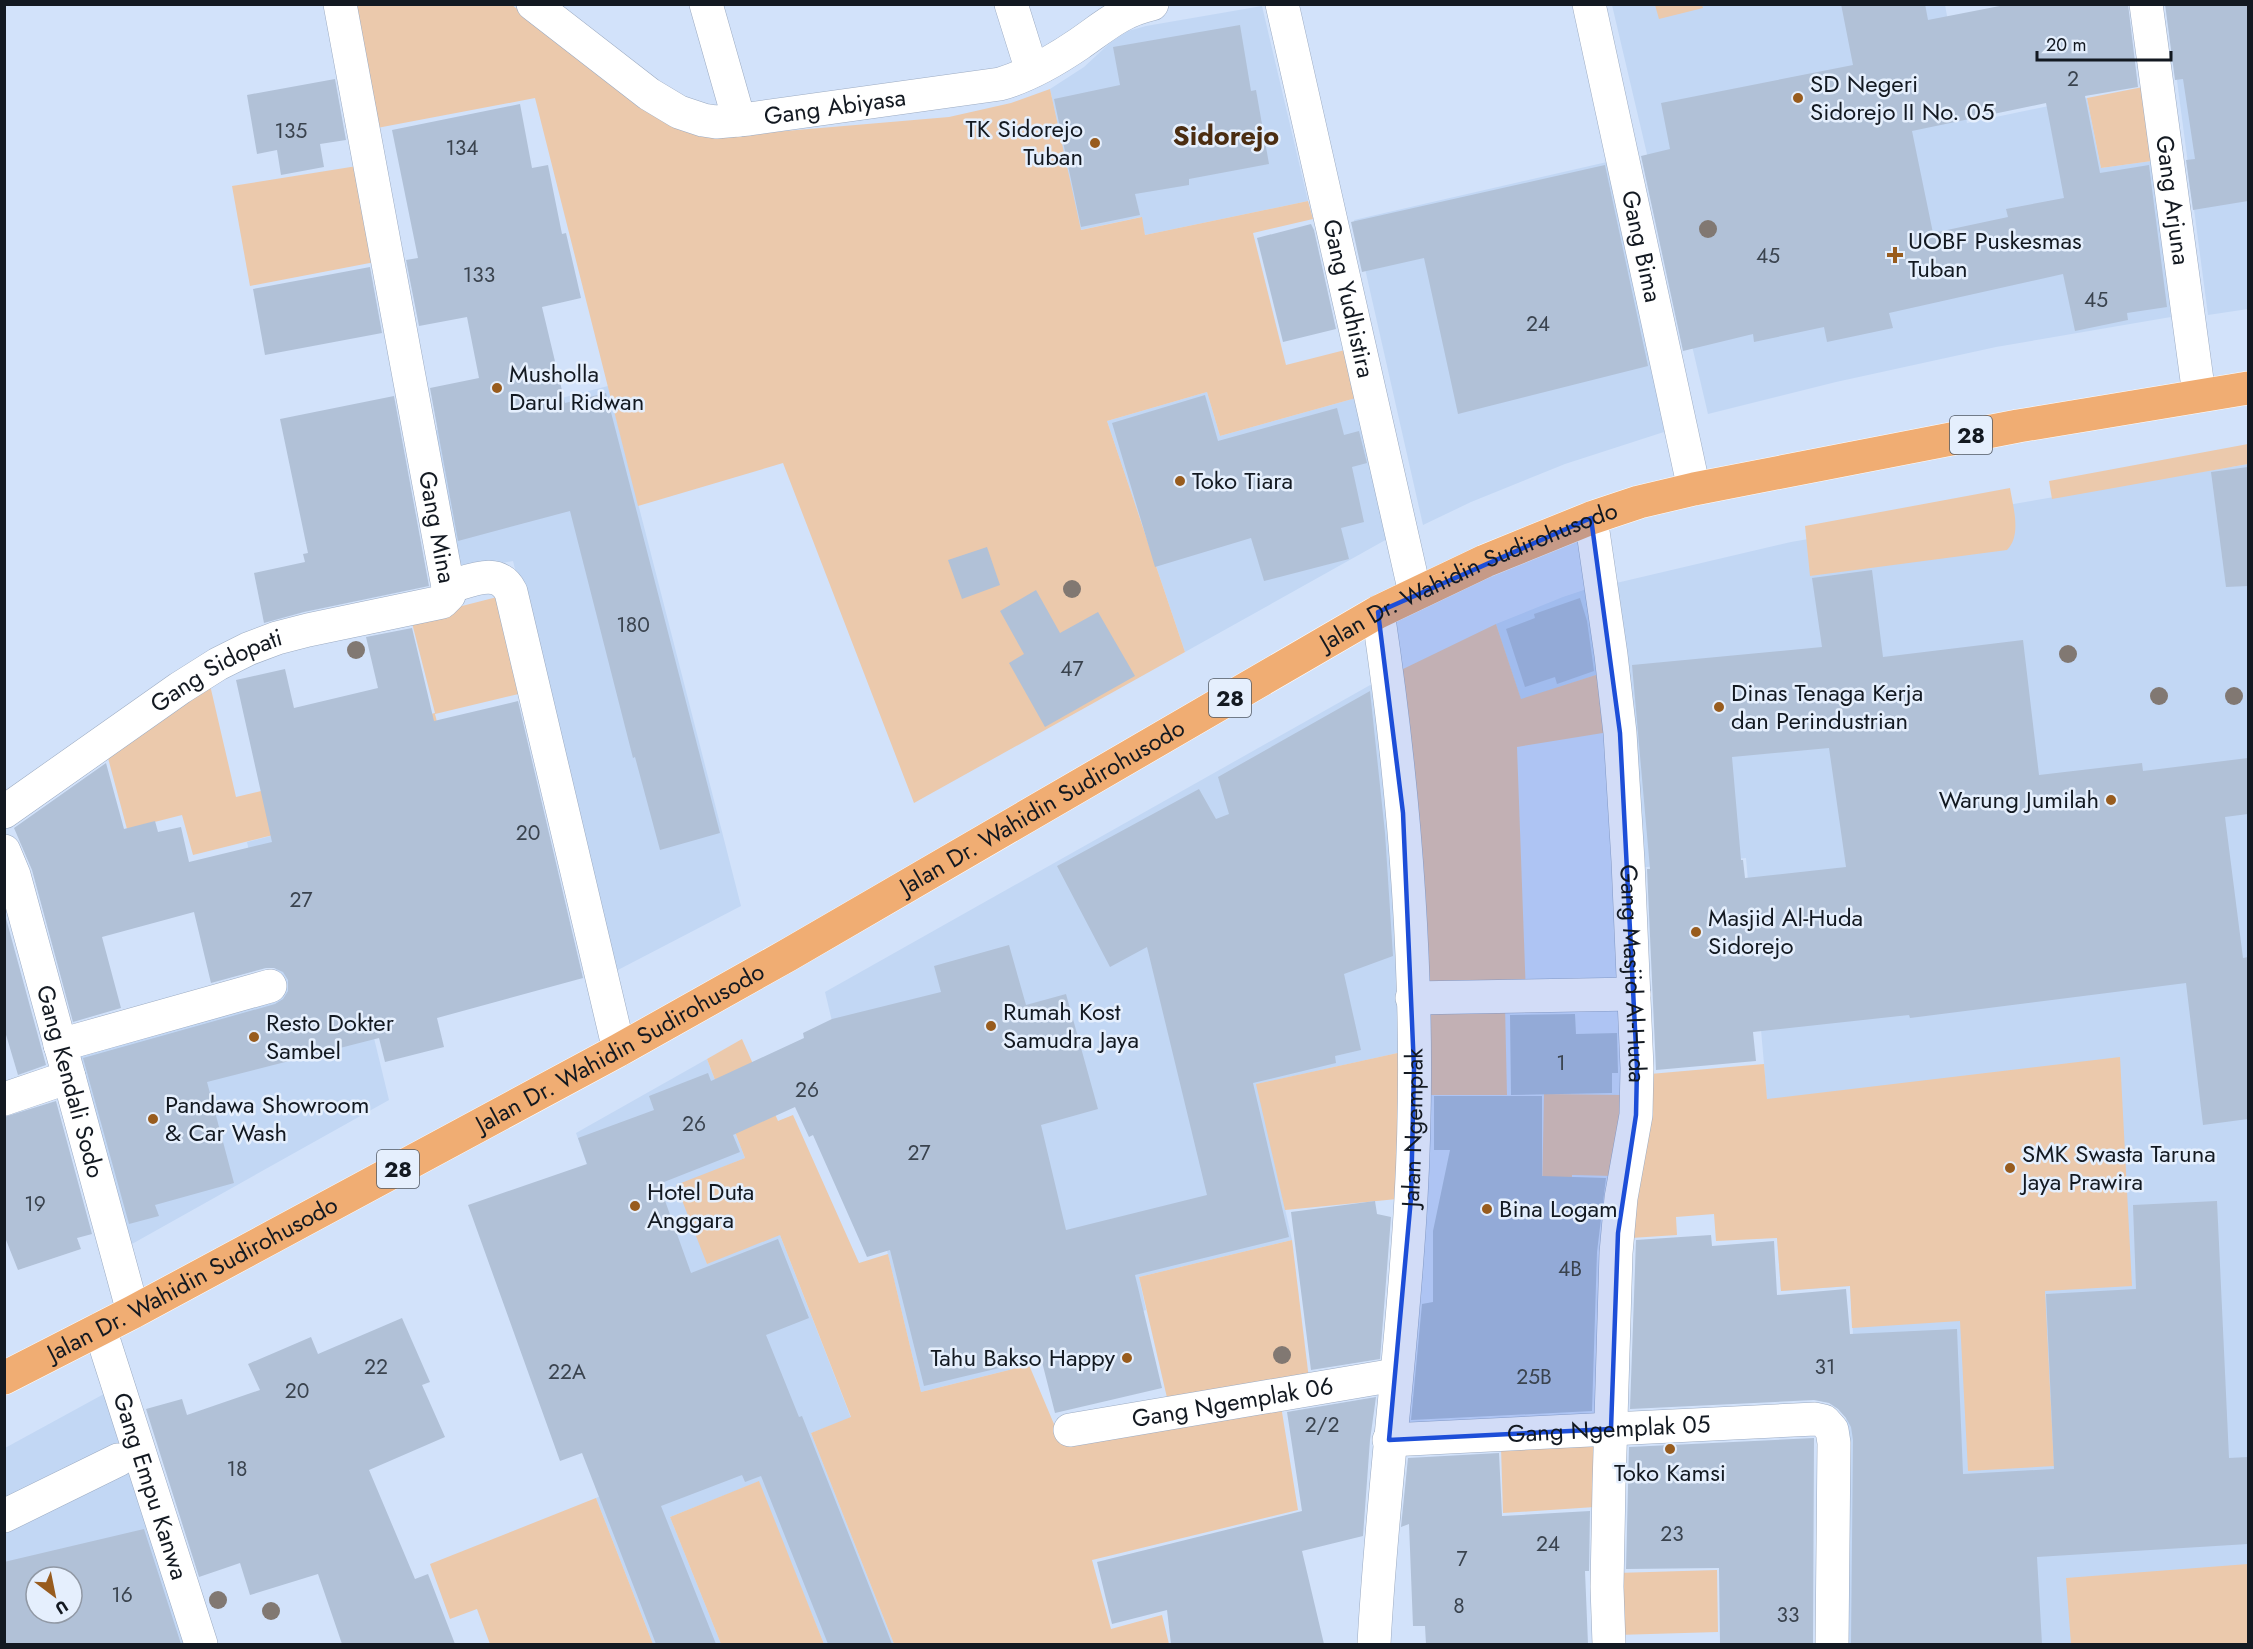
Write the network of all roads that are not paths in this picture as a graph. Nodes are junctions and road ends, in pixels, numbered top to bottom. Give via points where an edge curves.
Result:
1 (340, 4) edge
2 (533, 4) edge
3 (706, 4) edge
4 (1011, 4) edge
5 (1152, 4) edge
6 (1282, 4) edge
7 (1589, 4) edge
8 (2146, 4) edge
9 (1032, 71) junction
10 (739, 120) junction
11 (2248, 388) edge
12 (2199, 395) junction
13 (1694, 489) junction
14 (1591, 518) junction
15 (448, 587) junction
16 (1415, 593) junction
17 (1378, 612) junction
18 (4, 812) edge
19 (4, 851) edge
20 (270, 986) dead end
21 (1634, 994) junction
22 (1412, 998) junction
23 (60, 1045) junction
24 (619, 1050) junction
25 (69, 1077) junction
26 (4, 1098) edge
27 (133, 1312) junction
28 (100, 1329) junction
29 (1395, 1375) junction
30 (4, 1378) edge
31 (1611, 1429) junction
32 (1070, 1430) dead end
33 (1389, 1440) junction
34 (118, 1460) dead end
35 (4, 1516) edge
36 (201, 1644) edge
37 (1374, 1644) edge
38 (1609, 1644) edge
39 (1832, 1644) edge

1 - 15 street, Gang Mina
2 - 10 street, Gang Abiyasa via 672,108 703,120
3 - 10 street
4 - 9 street
5 - 9 street, Gang Abiyasa via 1119,15
6 - 16 street, Gang Yudhistira
7 - 13 street, Gang Bima
8 - 12 street, Gang Arjuna
9 - 10 street, Gang Abiyasa via 982,88
11 - 12 highway, Jalan Dr. Wahidin Sudirohusodo / 28
12 - 13 highway, Jalan Dr. Wahidin Sudirohusodo / 28
13 - 14 highway, Jalan Dr. Wahidin Sudirohusodo / 28
14 - 16 highway, Jalan Dr. Wahidin Sudirohusodo / 28
14 - 21 street, Gang Masjid Al-Huda via 1620,733
15 - 18 street, Gang Sidopati via 449,595 442,602 277,638 218,664
15 - 24 street, Gang Mina via 498,577 511,592
16 - 17 highway, Jalan Dr. Wahidin Sudirohusodo / 28
17 - 22 street, Jalan Ngemplak via 1403,813
17 - 24 highway, Jalan Dr. Wahidin Sudirohusodo / 28
19 - 23 street, Gang Kendali Sodo
20 - 23 street
21 - 22 street
21 - 31 street, Gang Masjid Al-Huda via 1637,1092 1617,1233
22 - 29 street, Jalan Ngemplak via 1411,1198
23 - 25 street, Gang Kendali Sodo
24 - 27 highway, Jalan Dr. Wahidin Sudirohusodo / 28
25 - 26 street
25 - 27 street, Gang Kendali Sodo
27 - 28 highway, Jalan Dr. Wahidin Sudirohusodo / 28
28 - 30 highway, Jalan Dr. Wahidin Sudirohusodo / 28
28 - 36 street, Gang Empu Kanwa
29 - 32 street, Gang Ngemplak 06
29 - 33 street, Jalan Ngemplak
31 - 33 street, Gang Ngemplak 05
31 - 38 street, Gang Masjid Al-Huda
31 - 39 street, Gang Ngemplak 05 via 1815,1419 1827,1423 1834,1443
33 - 37 street, Jalan Ngemplak
34 - 35 street

